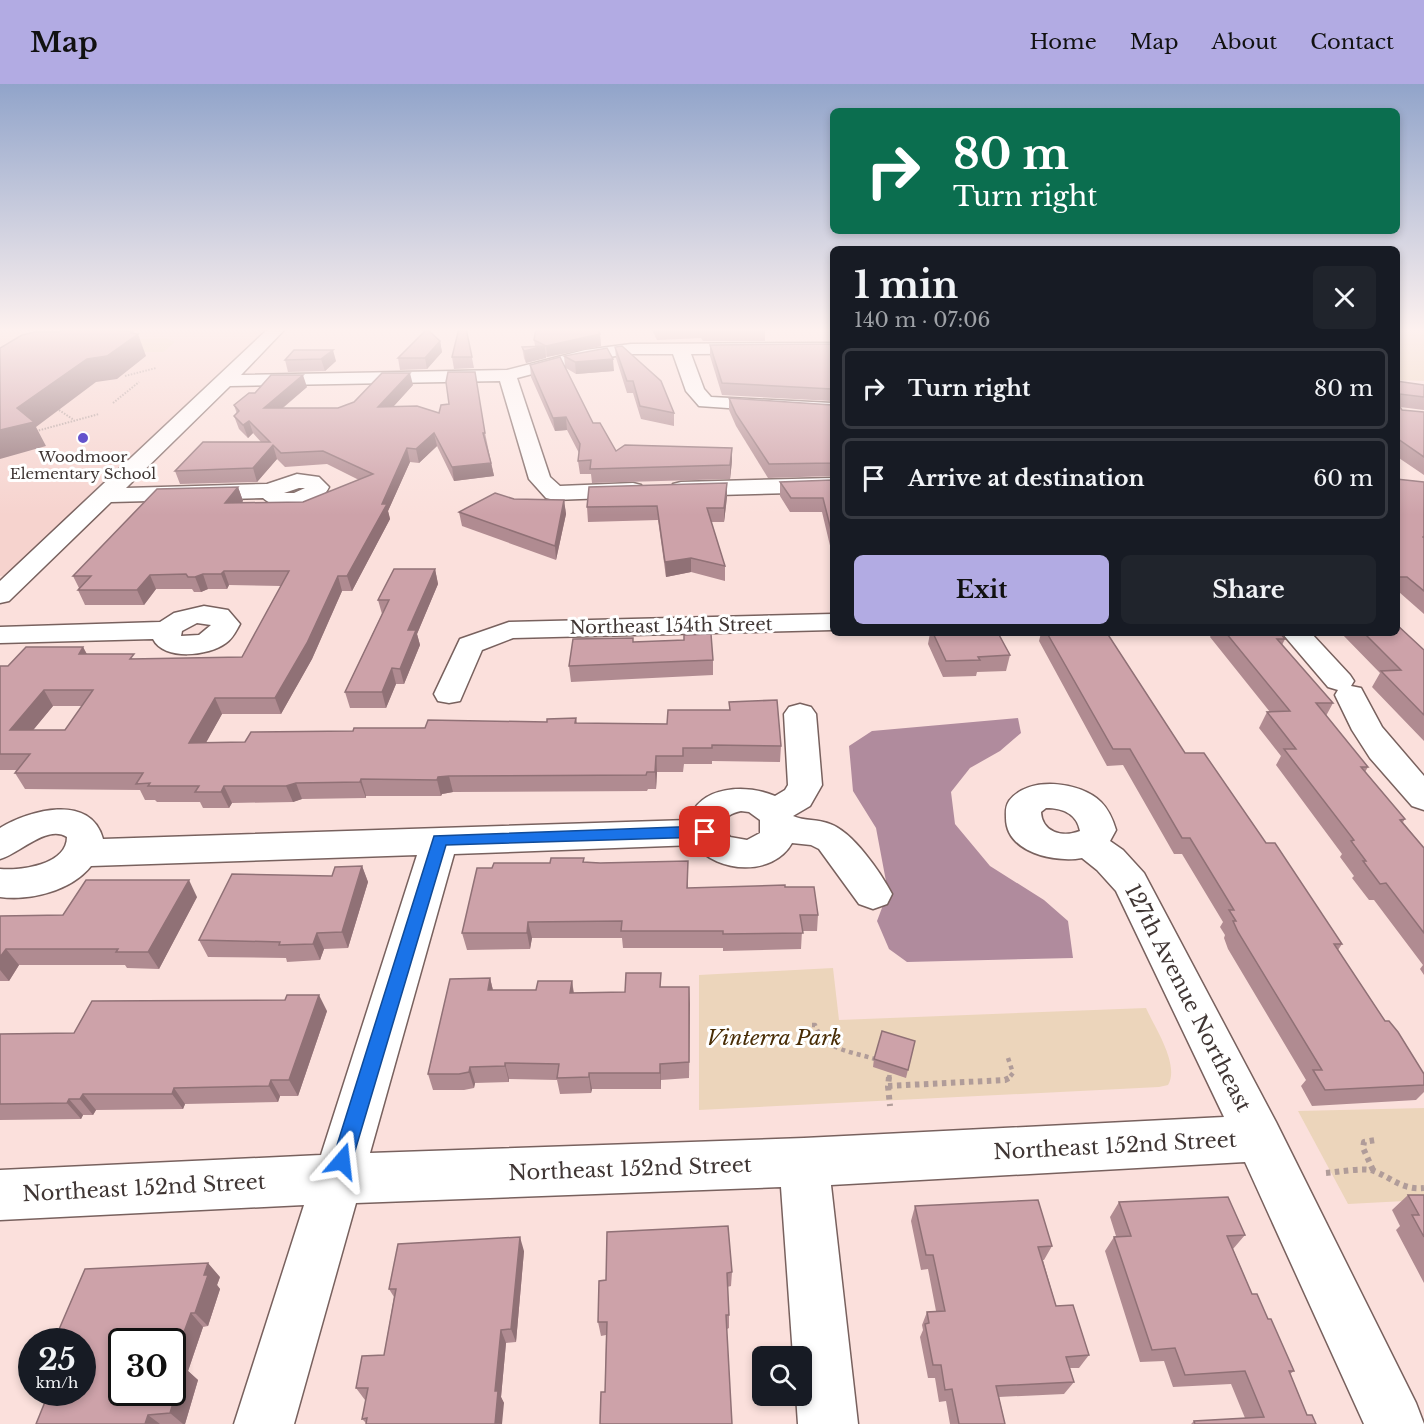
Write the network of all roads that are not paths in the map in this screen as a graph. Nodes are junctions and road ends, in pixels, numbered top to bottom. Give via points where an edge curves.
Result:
1 (216, 391) edge
2 (512, 391) edge
3 (695, 391) edge
4 (830, 409) edge
5 (830, 485) edge
6 (272, 491) dead end
7 (106, 495) junction
8 (0, 595) edge
9 (830, 622) edge
10 (167, 630) dead end
11 (0, 635) edge
12 (1299, 636) edge
13 (449, 694) dead end
14 (800, 714) dead end
15 (1424, 798) edge
16 (777, 820) junction
17 (705, 832) junction
18 (440, 840) junction
19 (1089, 844) dead end
20 (0, 846) edge
21 (80, 853) junction
22 (0, 883) edge
23 (873, 894) dead end
24 (1259, 1138) junction
25 (804, 1162) junction
26 (336, 1179) junction
27 (0, 1195) edge
28 (264, 1424) edge
29 (828, 1424) edge
30 (1395, 1424) edge

1 - 7 street
2 - 5 street via 540,479 554,493
3 - 4 street via 706,402
6 - 7 street
7 - 8 street
9 - 13 street, Northeast 154th Street via 693,616 506,620 470,645
10 - 11 street
12 - 15 street via 1345,688 1382,750
14 - 16 street via 805,785
16 - 17 street via 754,801 729,801 710,811 704,819
16 - 17 street via 777,838 771,845 748,854 723,850 712,844
16 - 23 street via 832,840
17 - 18 street
18 - 21 street
18 - 26 street
19 - 24 street, 127th Avenue Northeast via 1131,884
20 - 21 street via 41,824 69,823 84,834
21 - 22 street via 57,873 41,880
24 - 25 street, Northeast 152nd Street
24 - 30 street, 127th Avenue Northeast
25 - 26 street, Northeast 152nd Street
25 - 29 street
26 - 27 street, Northeast 152nd Street
26 - 28 street

